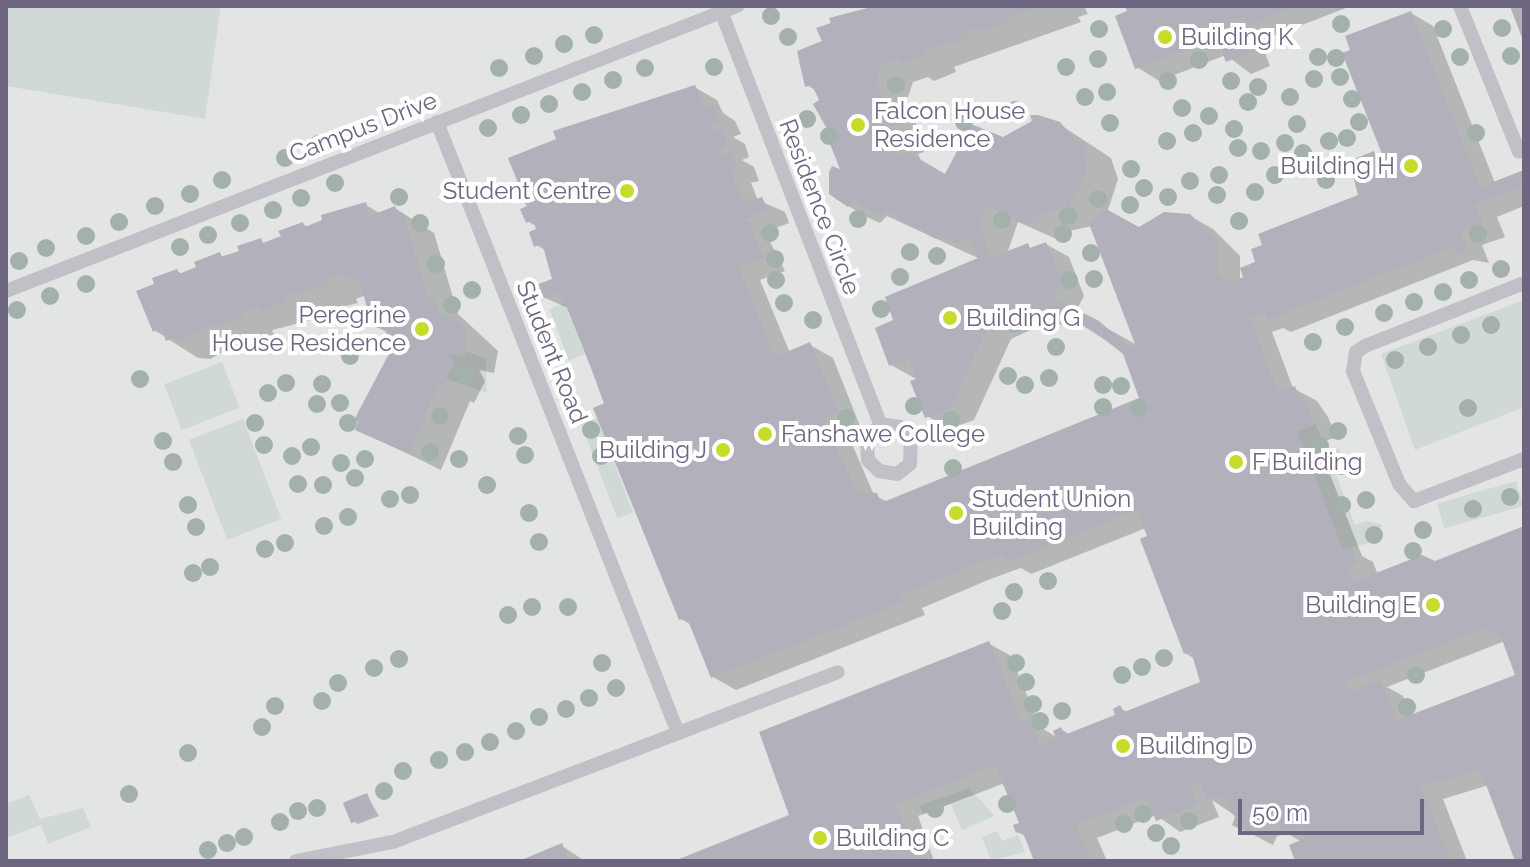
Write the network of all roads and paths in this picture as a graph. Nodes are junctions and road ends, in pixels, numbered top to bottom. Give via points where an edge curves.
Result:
1 (737, 6) edge
2 (1460, 6) edge
3 (720, 9) edge
4 (437, 122) junction
5 (1519, 152) dead end
6 (1524, 283) edge
7 (6, 291) edge
8 (880, 424) dead end
9 (1524, 459) edge
10 (838, 672) dead end
11 (678, 733) junction
12 (296, 861) edge

1 - 3 lane, Campus Drive
2 - 5 lane
3 - 4 lane, Campus Drive
3 - 8 lane, Residence Circle
4 - 7 lane, Campus Drive
4 - 11 lane, Student Road
6 - 9 lane via 1365,346 1356,352 1353,371 1399,484 1414,501
10 - 11 lane
11 - 12 lane via 393,842

